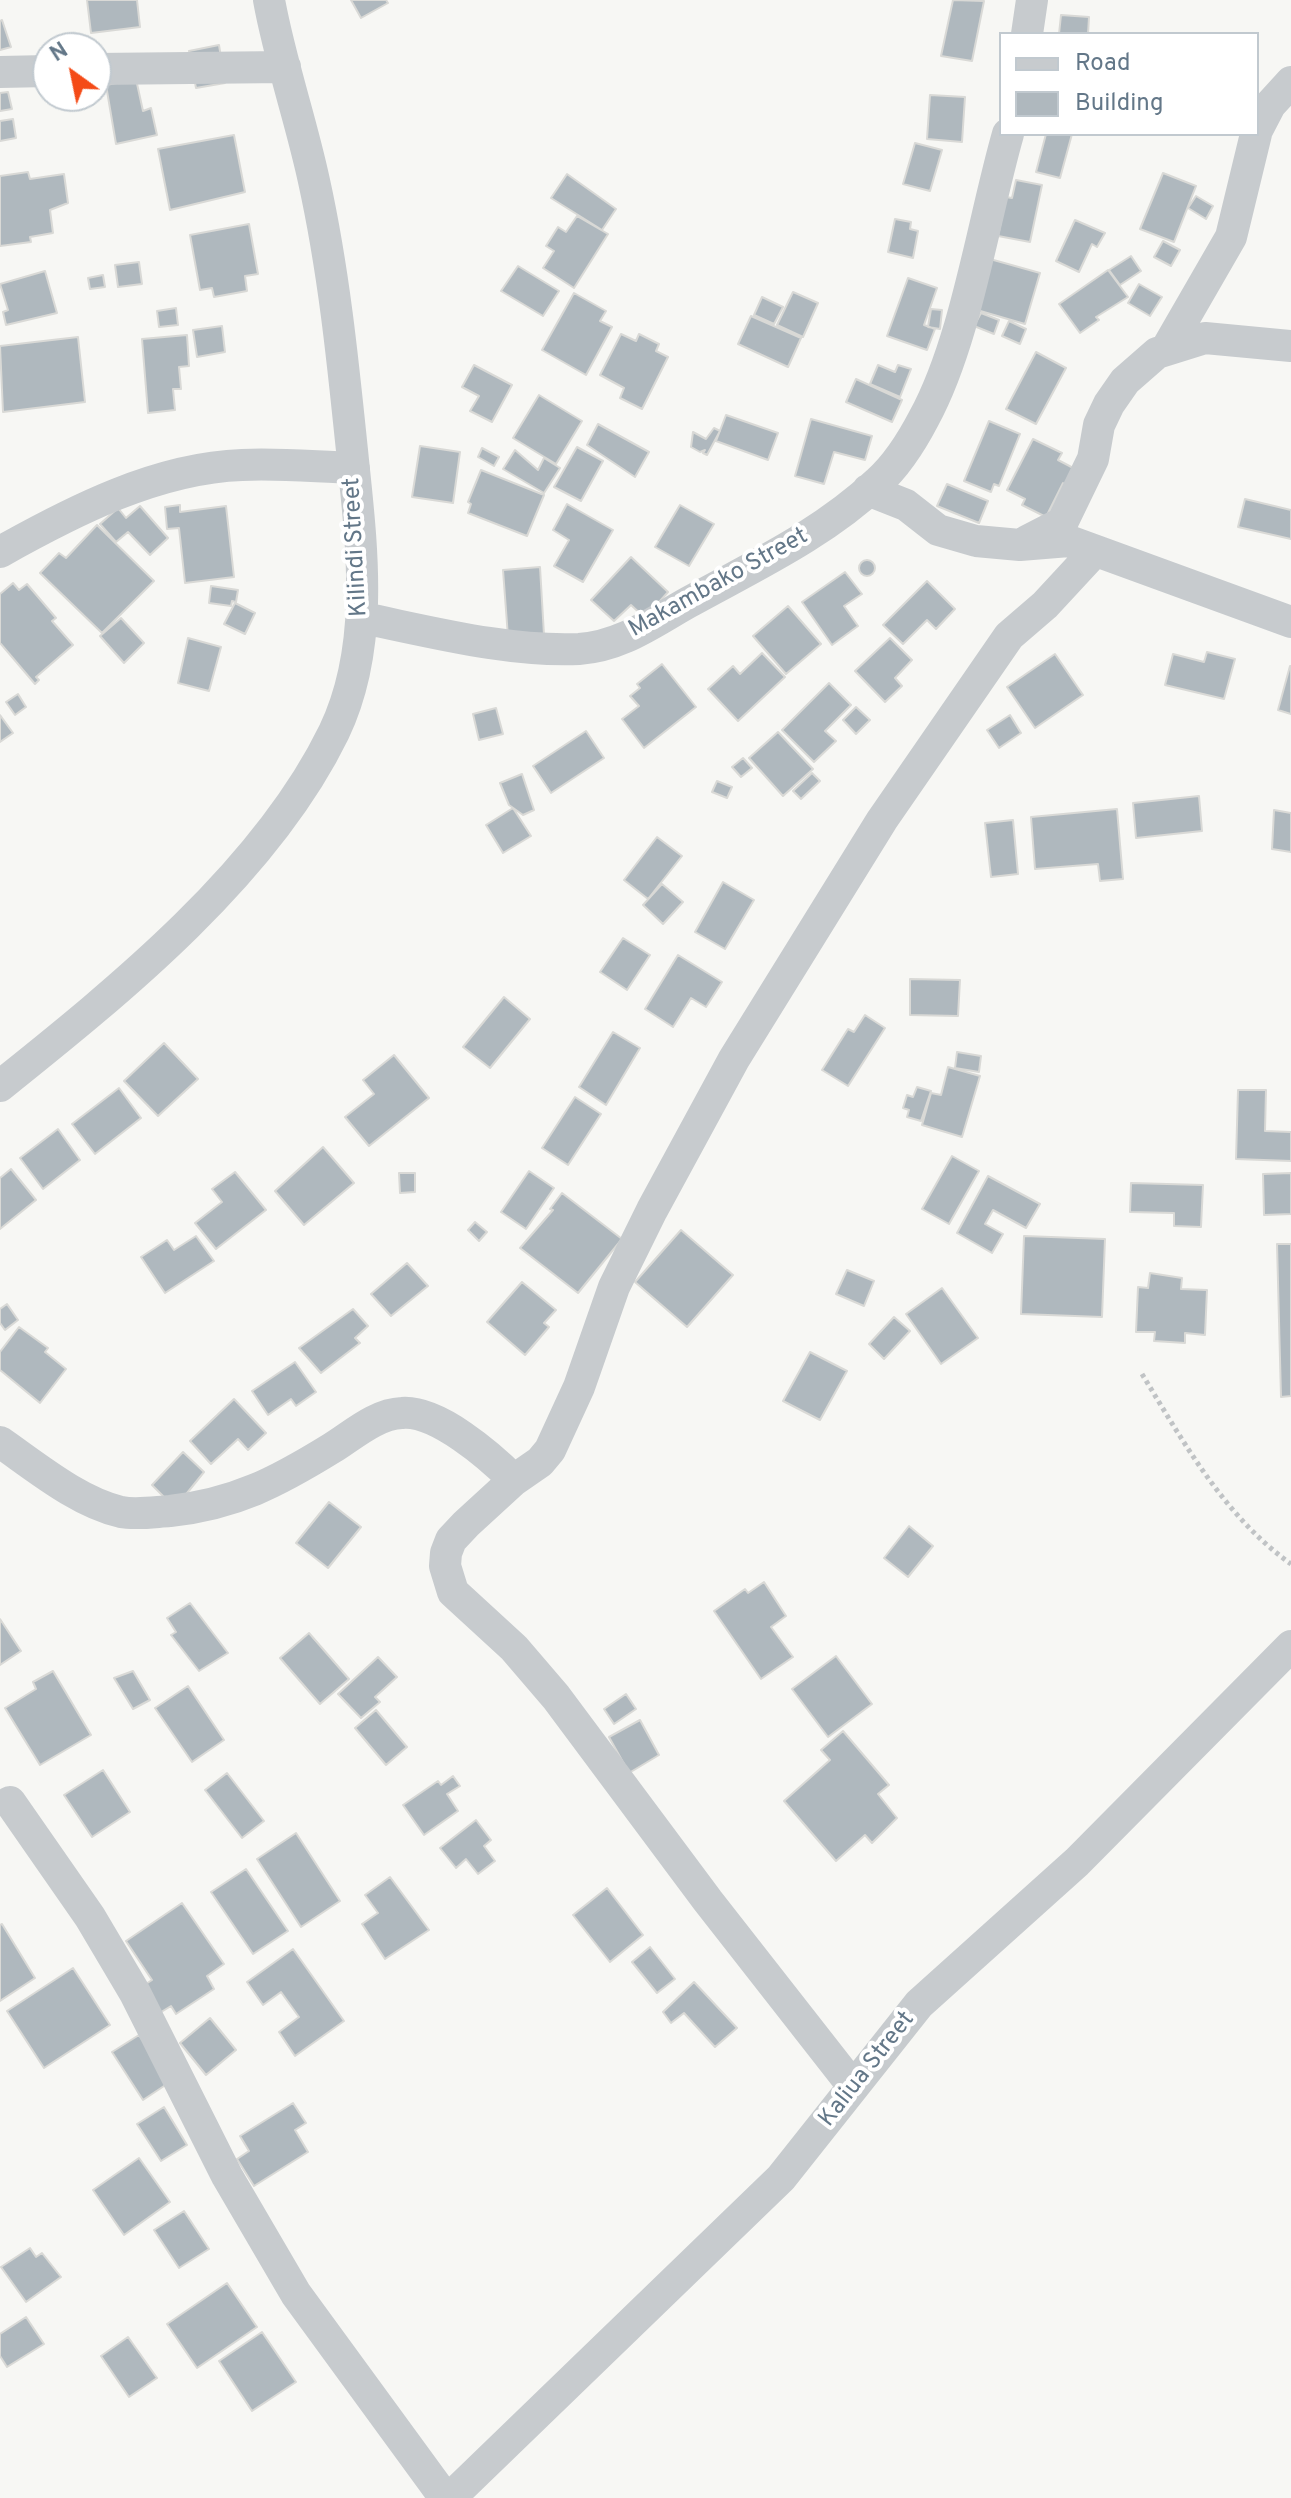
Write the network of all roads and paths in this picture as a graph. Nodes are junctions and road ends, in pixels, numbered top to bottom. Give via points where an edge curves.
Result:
1 (1032, 0) edge
2 (271, 10) edge
3 (1027, 32) edge
4 (285, 67) junction
5 (112, 69) edge
6 (32, 71) edge
7 (0, 72) edge
8 (1291, 82) edge
9 (1259, 128) edge
10 (1007, 136) edge
11 (1256, 136) edge
12 (1291, 346) edge
13 (1167, 348) junction
14 (354, 468) junction
15 (868, 490) junction
16 (1020, 545) junction
17 (1095, 551) junction
18 (0, 552) edge
19 (363, 618) junction
20 (1291, 622) edge
21 (0, 1086) edge
22 (1142, 1374) dead end
23 (0, 1442) edge
24 (514, 1480) junction
25 (1291, 1564) edge
26 (1291, 1646) edge
27 (10, 1802) dead end
28 (852, 2085) junction
29 (447, 2498) edge

1 - 3 street
2 - 4 street, Kilindi Street
4 - 5 street
4 - 14 street, Kilindi Street via 314,179 334,288
6 - 7 street
8 - 9 street via 1270,105
10 - 15 street, Makambako Street via 950,354 906,448
11 - 13 street via 1231,237
12 - 13 street via 1205,338
13 - 16 street via 1125,381 1109,404 1093,459 1062,523
14 - 18 street via 240,465 170,478 71,512
14 - 19 street, Kilindi Street
15 - 16 street via 906,505 938,530
15 - 19 street, Makambako Street via 773,560 633,636 581,649 535,647
16 - 17 street via 1069,541
17 - 20 street
17 - 24 street via 1009,636 858,858 734,1059 652,1210 614,1287 550,1450
19 - 21 street, Kilindi Street via 351,683 335,730 295,799 248,860 81,1022
22 - 25 path via 1223,1499
23 - 24 street via 52,1478 121,1512 186,1509 244,1497 375,1420 402,1413 426,1416 449,1429
24 - 28 street via 451,1540 445,1566 453,1592 514,1648 565,1708
26 - 28 street, Kaliua Street via 1077,1862 919,2004
27 - 29 street via 135,1993 227,2176 289,2282
28 - 29 street, Kaliua Street via 781,2178

